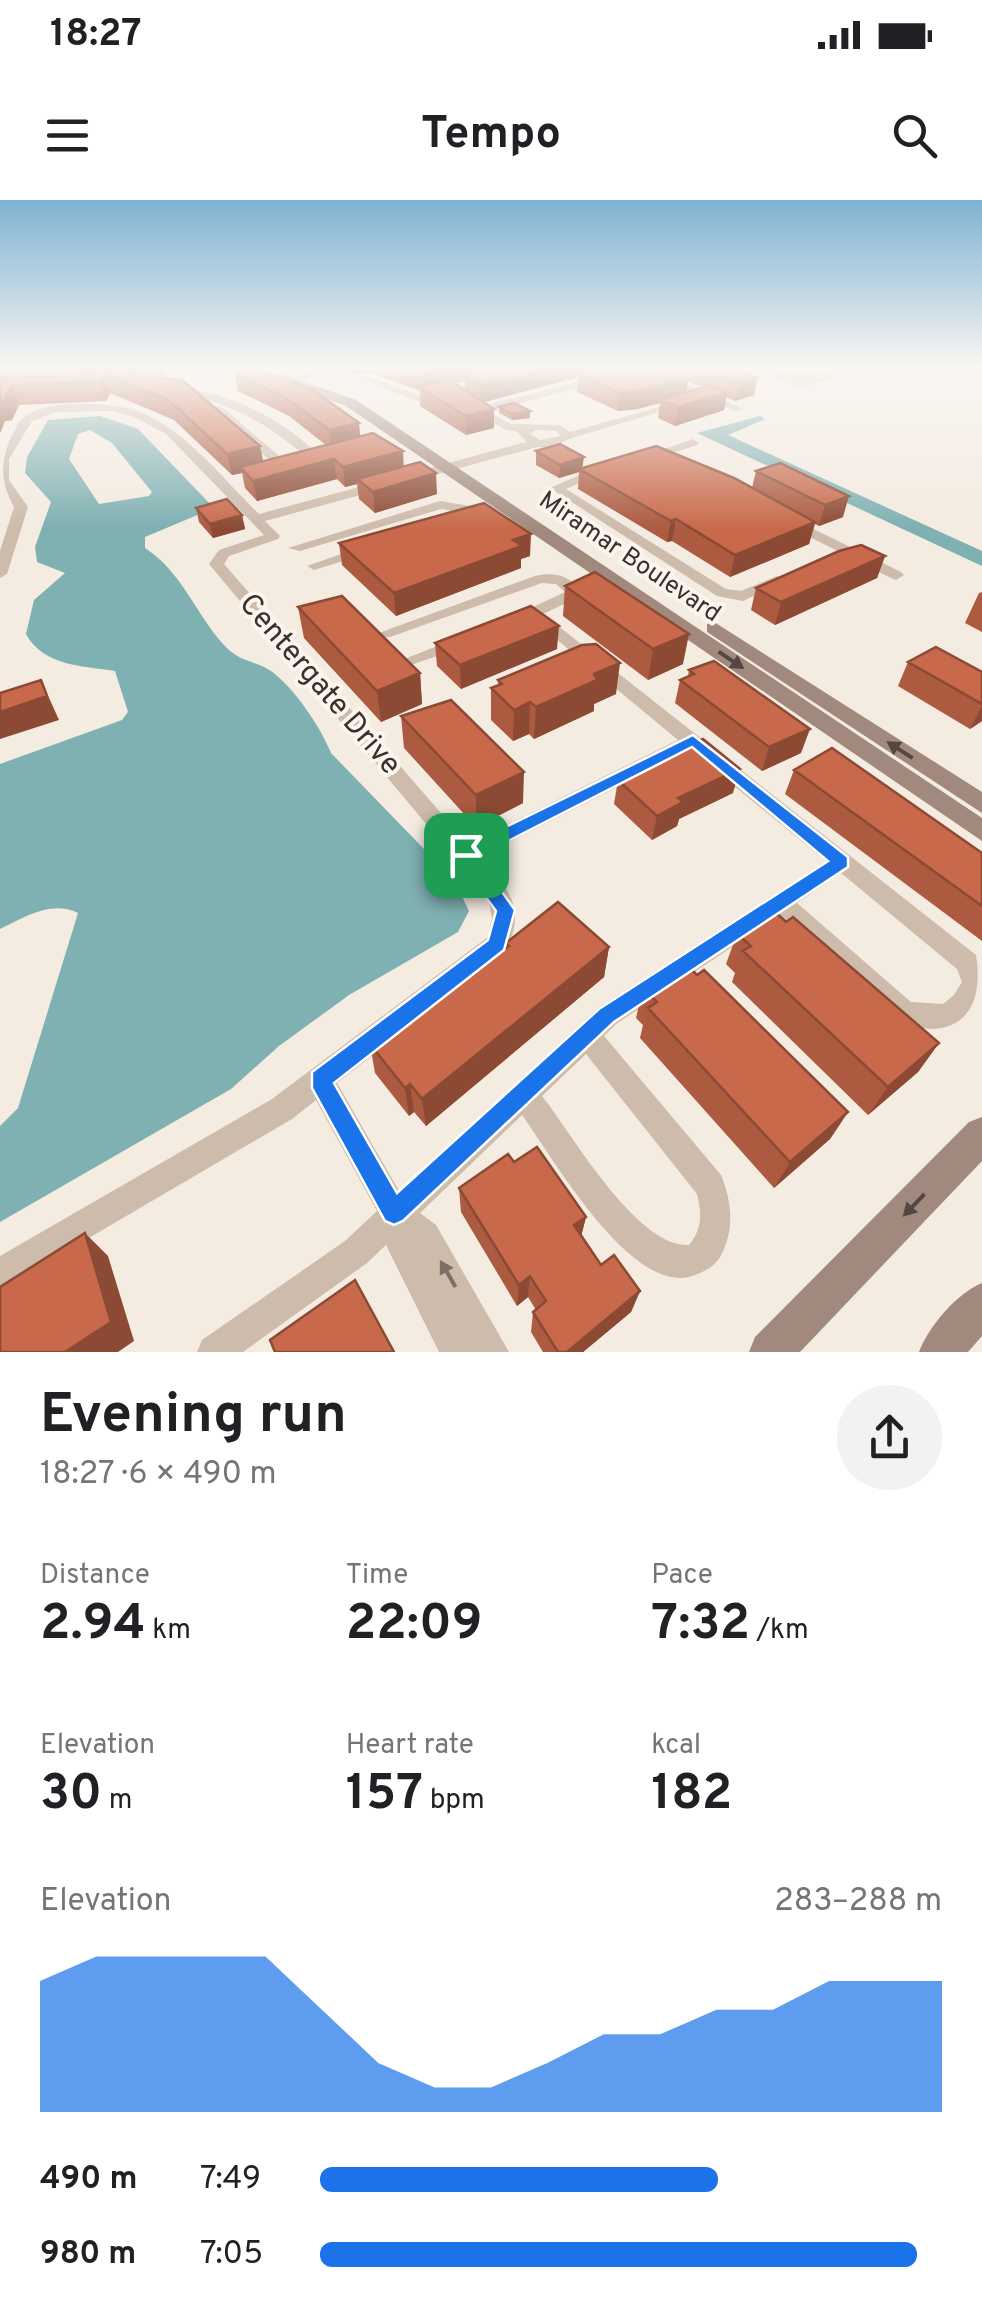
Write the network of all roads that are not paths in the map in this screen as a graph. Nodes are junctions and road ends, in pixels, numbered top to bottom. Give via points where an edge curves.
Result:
1 (26, 422) edge
2 (151, 422) edge
3 (228, 422) edge
4 (270, 422) edge
5 (381, 422) edge
6 (499, 422) edge
7 (620, 422) edge
8 (508, 427) junction
9 (524, 433) junction
10 (562, 439) junction
11 (537, 443) junction
12 (693, 443) dead end
13 (492, 444) junction
14 (573, 452) edge
15 (658, 453) junction
16 (335, 457) edge
17 (589, 460) dead end
18 (319, 461) junction
19 (448, 461) junction
20 (676, 462) edge
21 (287, 469) junction
22 (605, 470) junction
23 (271, 473) edge
24 (239, 481) edge
25 (223, 486) junction
26 (17, 497) junction
27 (0, 498) edge
28 (779, 515) edge
29 (262, 525) junction
30 (442, 526) edge
31 (387, 543) edge
32 (295, 548) dead end
33 (848, 551) junction
34 (830, 558) edge
35 (314, 566) dead end
36 (0, 574) edge
37 (796, 574) edge
38 (896, 575) dead end
39 (534, 614) junction
40 (499, 626) edge
41 (482, 633) edge
42 (384, 634) edge
43 (411, 660) edge
44 (693, 740) junction
45 (982, 804) edge
46 (982, 831) edge
47 (466, 855) junction
48 (841, 862) junction
49 (780, 902) junction
50 (586, 1034) junction
51 (320, 1080) junction
52 (522, 1093) junction
53 (982, 1136) edge
54 (394, 1212) junction
55 (0, 1274) edge
56 (982, 1304) edge
57 (458, 1334) edge
58 (223, 1349) edge
59 (492, 1352) edge
60 (770, 1352) edge
61 (940, 1352) edge

1 - 26 street via 3,459 3,480
2 - 25 street via 170,432
3 - 21 street
4 - 18 street
5 - 19 street, Miramar Boulevard
6 - 8 street
7 - 10 street
8 - 9 street
8 - 13 street via 509,434
9 - 10 street via 548,426 565,430
9 - 11 street
9 - 13 street
10 - 11 street
10 - 14 street
11 - 19 street
12 - 15 street
13 - 19 street
15 - 20 street
15 - 22 street
16 - 18 street
17 - 22 street
18 - 21 street
19 - 29 street, Centergate Drive via 324,496
45 -> 19 street, Miramar Boulevard
19 -> 46 street, Miramar Boulevard
21 - 23 street
22 - 37 street via 556,488 734,597
24 - 25 street
25 - 29 street
26 - 27 street
26 - 36 street via 21,507
28 - 33 street
29 - 47 street, Centergate Drive via 216,564
30 - 32 street via 466,518 465,509 440,504
31 - 35 street
33 - 34 street
33 - 38 street
39 - 40 street
39 - 42 street via 566,601 572,587 534,580
39 - 44 street
41 - 43 street
44 - 47 street
44 - 48 street
47 - 51 street, Centergate Drive via 506,910 497,944
48 - 49 street
48 - 49 street via 967,962 975,982 968,1001 945,1018 903,1010
49 - 50 street
50 - 52 street
50 - 52 street via 710,1186 718,1205 711,1247 683,1260 659,1256 630,1236
51 - 54 street
51 - 55 street, Centergate Drive via 282,1109
52 - 54 street
53 -> 60 street
54 - 57 street via 402,1252
54 - 58 street via 356,1252
56 - 61 street
57 - 59 street

